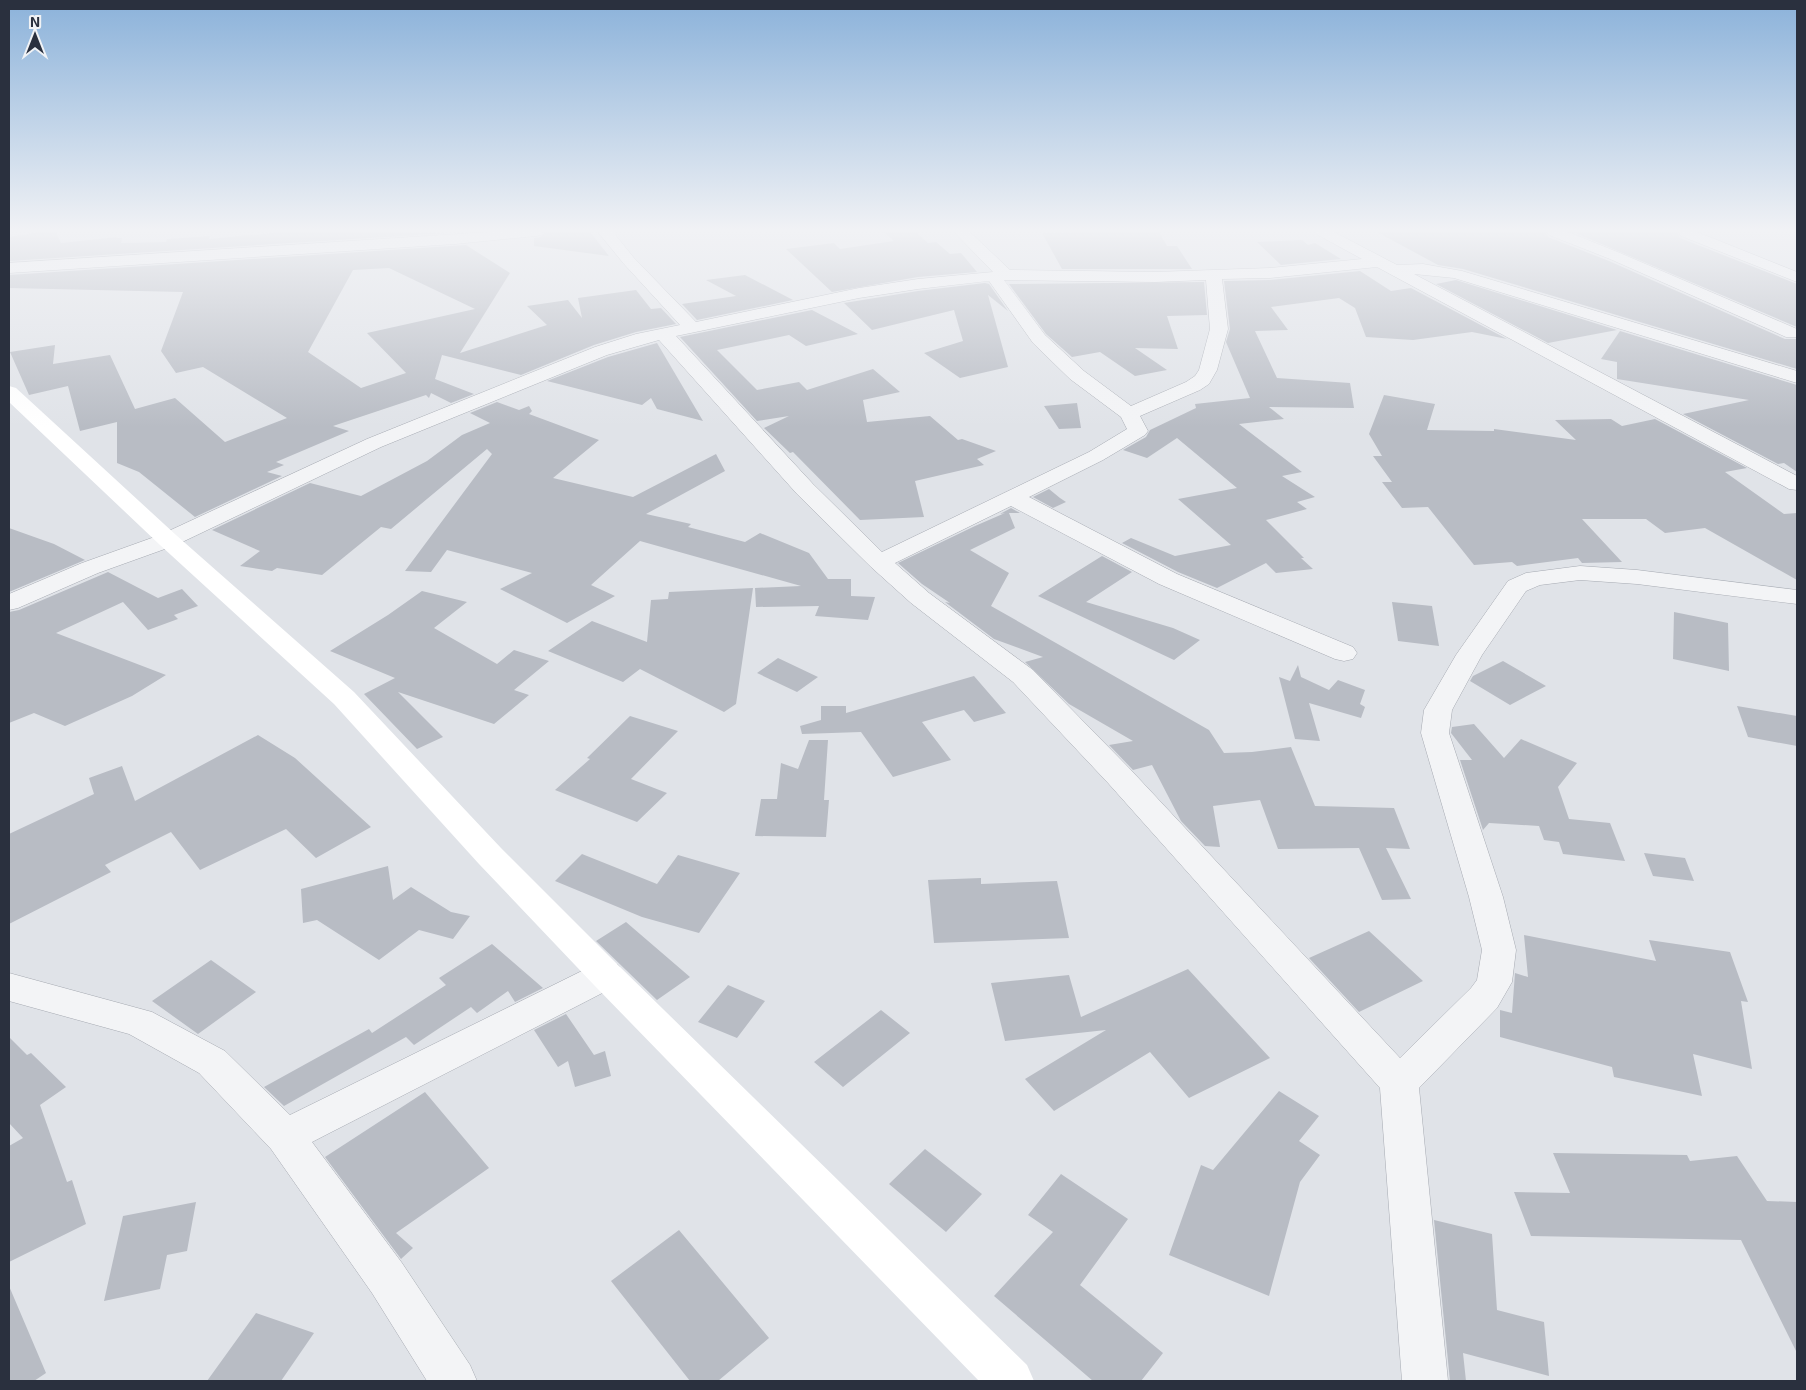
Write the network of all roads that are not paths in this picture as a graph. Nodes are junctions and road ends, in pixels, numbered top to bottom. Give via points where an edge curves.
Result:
1 (663, 297) edge
2 (844, 297) edge
3 (1013, 297) edge
4 (1216, 297) edge
5 (1444, 297) edge
6 (1546, 297) edge
7 (1713, 297) edge
8 (692, 327) junction
9 (1795, 331) edge
10 (663, 333) junction
11 (1767, 353) junction
12 (1797, 377) edge
13 (9, 392) edge
14 (1129, 414) junction
15 (1797, 484) edge
16 (1011, 498) junction
17 (168, 540) junction
18 (879, 562) junction
19 (1797, 597) edge
20 (9, 603) edge
21 (1344, 653) dead end
22 (606, 975) junction
23 (9, 987) edge
24 (1399, 1083) junction
25 (285, 1137) junction
26 (454, 1381) edge
27 (1012, 1381) edge
28 (1425, 1381) edge

1 - 8 street
2 - 8 street
3 - 14 street via 1039,339 1077,375
4 - 14 street via 1219,329 1208,370 1202,380
5 - 15 street
6 - 11 street
7 - 9 street
8 - 10 street
9 - 11 street via 1781,338
10 - 17 street via 620,344 374,443
10 - 18 street via 805,489
11 - 12 street
13 - 17 street
14 - 16 street via 1138,431 1136,434
16 - 18 street
16 - 21 street via 1168,579
17 - 20 street via 90,568
17 - 22 street via 344,698 490,856
18 - 24 street via 920,598 1023,676
19 - 24 street via 1637,576 1580,573 1535,578 1517,586 1469,654 1438,710 1435,733 1486,897 1499,950 1494,982 1484,998
22 - 25 street
22 - 27 street
23 - 25 street via 139,1022 212,1062
24 - 28 street
25 - 26 street via 387,1278

